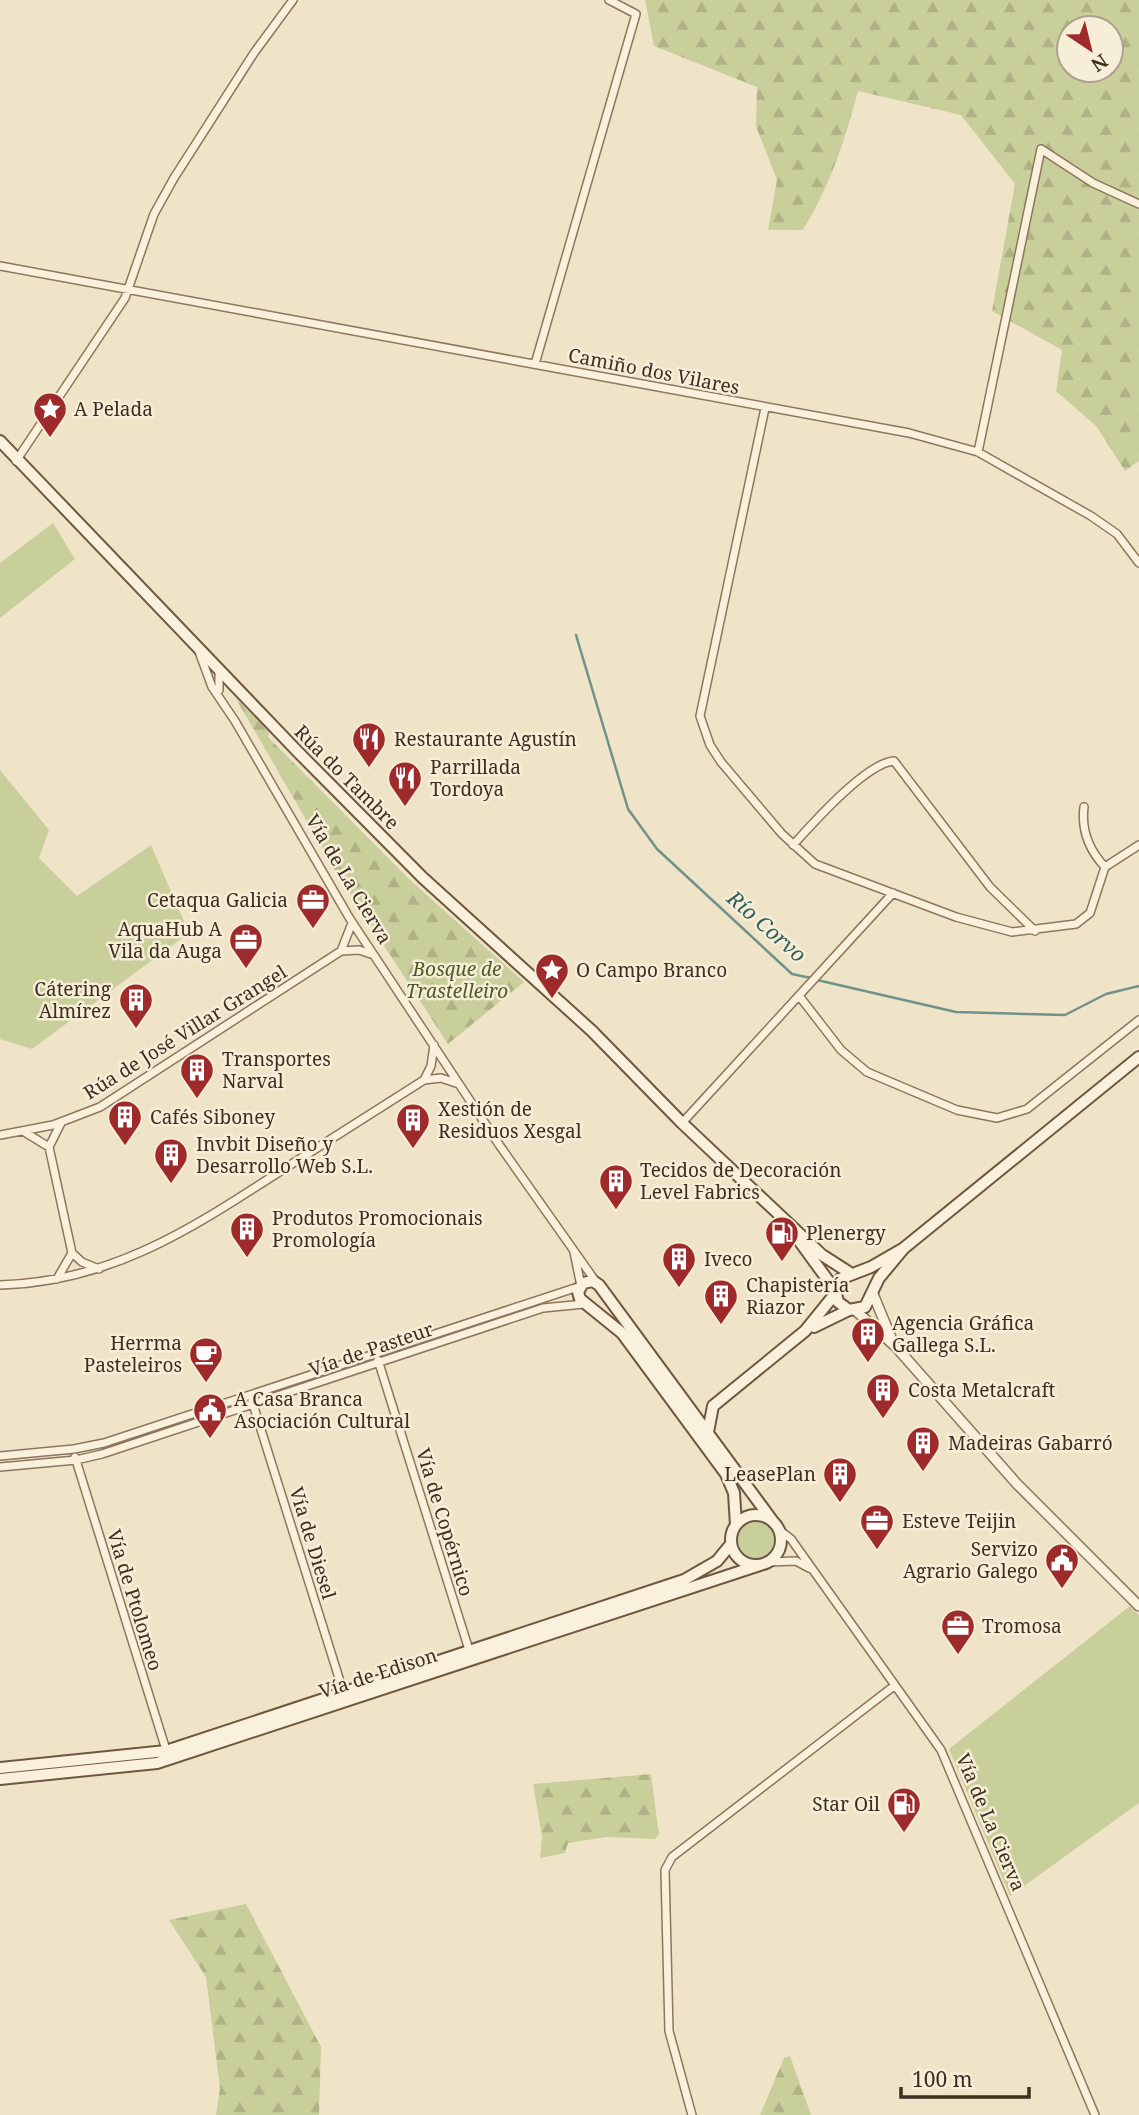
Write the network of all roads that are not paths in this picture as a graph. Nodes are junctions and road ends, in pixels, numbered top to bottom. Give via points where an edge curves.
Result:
1 (293, 0) edge
2 (609, 0) edge
3 (1139, 204) edge
4 (0, 266) edge
5 (130, 289) junction
6 (535, 364) junction
7 (765, 408) junction
8 (0, 441) edge
9 (978, 452) junction
10 (16, 461) junction
11 (1139, 562) edge
12 (198, 649) junction
13 (220, 672) junction
14 (209, 681) junction
15 (220, 693) junction
16 (1084, 807) dead end
17 (793, 845) junction
18 (1139, 845) edge
19 (1105, 867) junction
20 (893, 893) junction
21 (352, 923) junction
22 (1035, 931) junction
23 (362, 937) junction
24 (344, 949) junction
25 (374, 955) junction
26 (800, 997) junction
27 (1139, 1020) edge
28 (434, 1045) junction
29 (1139, 1057) edge
30 (447, 1065) junction
31 (428, 1077) junction
32 (460, 1085) junction
33 (62, 1123) junction
34 (682, 1123) junction
35 (45, 1128) junction
36 (25, 1132) junction
37 (0, 1135) edge
38 (49, 1144) junction
39 (784, 1220) junction
40 (573, 1248) junction
41 (904, 1248) junction
42 (73, 1257) junction
43 (99, 1269) junction
44 (853, 1273) junction
45 (78, 1275) junction
46 (58, 1279) junction
47 (0, 1285) edge
48 (581, 1286) junction
49 (598, 1286) junction
50 (835, 1292) junction
51 (873, 1293) junction
52 (589, 1304) junction
53 (853, 1310) junction
54 (805, 1331) junction
55 (896, 1347) junction
56 (376, 1353) junction
57 (379, 1363) junction
58 (250, 1394) junction
59 (686, 1402) junction
60 (254, 1405) junction
61 (713, 1406) junction
62 (708, 1432) junction
63 (74, 1449) junction
64 (0, 1456) edge
65 (76, 1460) junction
66 (0, 1467) edge
67 (736, 1525) junction
68 (776, 1526) junction
69 (731, 1544) junction
70 (764, 1564) junction
71 (810, 1568) junction
72 (1139, 1606) edge
73 (471, 1655) junction
74 (894, 1686) junction
75 (345, 1696) junction
76 (168, 1755) junction
77 (0, 1768) edge
78 (0, 1779) edge
79 (692, 2115) edge
80 (1095, 2115) edge

1 - 5 street via 174,178 154,214
2 - 6 street via 636,14
3 - 9 street via 1093,183 1041,149
4 - 5 street, Camiño dos Vilares
5 - 6 street, Camiño dos Vilares
5 - 10 street
6 - 7 street, Camiño dos Vilares
7 - 9 street, Camiño dos Vilares via 909,433
7 - 17 street via 700,716 721,762
8 - 10 main road, Rúa do Tambre
9 - 11 street, Camiño dos Vilares via 1091,516 1117,534
10 - 12 main road, Rúa do Tambre
12 - 13 main road, Rúa do Tambre
12 - 14 street, Vía de La Cierva
13 - 14 street
13 - 15 street
13 - 34 main road, Rúa do Tambre via 423,878 592,1031
14 - 15 street, Vía de La Cierva
15 - 21 street, Vía de La Cierva
16 - 19 street via 1083,829
17 - 20 street via 815,864
17 - 22 street via 839,796 881,765 894,761 990,887
18 - 19 street
19 - 22 street via 1087,918 1076,925
20 - 22 street via 978,923 1012,932
20 - 26 street
21 - 23 street, Vía de La Cierva
21 - 24 street
23 - 24 street, Rúa de José Villar Grangel
23 - 25 street, Vía de La Cierva
24 - 25 street
24 - 33 street, Rúa de José Villar Grangel via 100,1107
25 - 28 street, Vía de La Cierva
26 - 27 street via 841,1051 867,1072 957,1110 997,1118 1027,1110
26 - 34 street
28 - 30 street, Vía de La Cierva
28 - 31 street
29 - 41 main road
30 - 31 street
30 - 32 street, Vía de La Cierva
31 - 32 street
31 - 43 street via 192,1228 148,1252
32 - 40 street, Vía de La Cierva
33 - 35 street, Rúa de José Villar Grangel
33 - 38 street
34 - 39 main road, Rúa do Tambre
35 - 36 street, Rúa de José Villar Grangel
35 - 38 street
36 - 37 street, Rúa de José Villar Grangel
36 - 38 street
38 - 42 street
39 - 44 main road via 829,1261
39 - 50 main road
40 - 48 street, Vía de La Cierva
40 - 49 street, Vía de La Cierva
41 - 44 main road
41 - 51 main road via 879,1278
42 - 43 street
42 - 45 street
42 - 46 street
43 - 45 street
44 - 50 main road via 840,1279
44 - 51 main road via 866,1277
45 - 46 street
46 - 47 street
48 - 49 main road via 590,1281
48 - 52 main road via 580,1299
48 - 56 street, Vía de Pasteur
49 - 52 main road via 599,1299
49 - 59 main road, Vía de La Cierva
50 - 53 main road via 838,1302
50 - 54 main road
51 - 53 main road via 865,1307
51 - 55 street
52 - 57 street, Vía de Pasteur via 543,1308
52 - 67 main road via 622,1333 726,1474 734,1493
53 - 54 main road
53 - 55 street
54 - 61 main road
55 - 72 street via 1017,1484
56 - 57 street, Vía de Copérnico
56 - 58 street, Vía de Pasteur
57 - 60 street, Vía de Pasteur
57 - 73 street, Vía de Copérnico
58 - 60 street, Vía de Diesel
58 - 63 street, Vía de Pasteur
59 - 61 main road via 695,1407
59 - 62 main road, Vía de La Cierva
60 - 65 street, Vía de Pasteur
60 - 75 street, Vía de Diesel
61 - 62 main road
62 - 68 main road, Vía de La Cierva
63 - 64 street, Vía de Pasteur
63 - 65 street, Vía de Ptolomeo
65 - 66 street, Vía de Pasteur
65 - 76 street, Vía de Ptolomeo
67 - 68 main road via 755,1515
67 - 69 main road
68 - 70 main road via 779,1548
68 - 71 street, Vía de La Cierva
69 - 70 main road via 744,1563
69 - 73 main road, Vía de Edison via 717,1561 684,1580
70 - 71 street via 796,1561
70 - 73 main road, Vía de Edison
71 - 74 street, Vía de La Cierva
73 - 75 main road, Vía de Edison
74 - 79 street via 673,1857 665,1870 669,2031
74 - 80 street, Vía de La Cierva via 941,1750
75 - 76 main road, Vía de Edison
76 - 77 main road, Vía de Edison
76 - 78 main road, Vía de Edison via 141,1766

